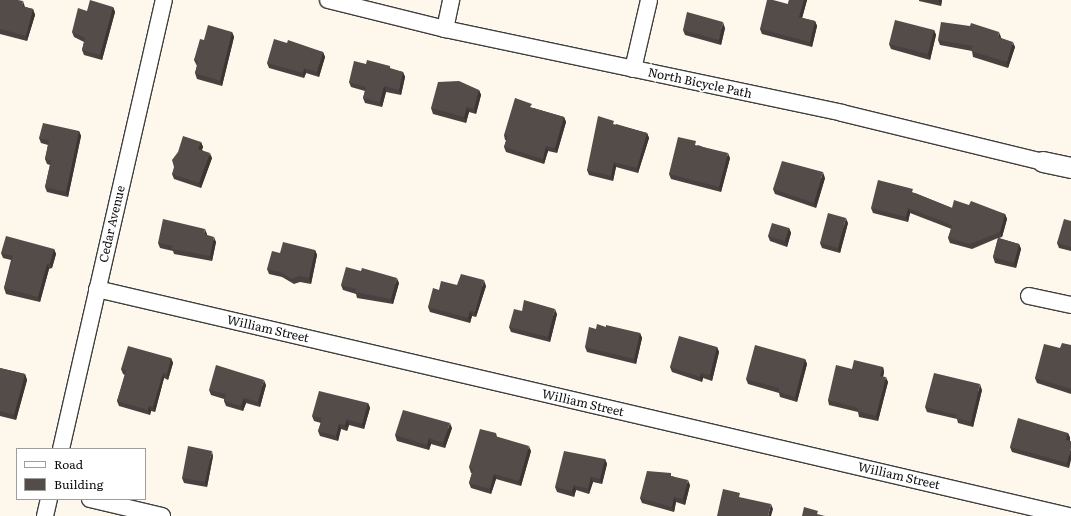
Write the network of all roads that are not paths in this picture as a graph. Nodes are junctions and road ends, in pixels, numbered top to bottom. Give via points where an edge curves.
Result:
1 (164, 0) edge
2 (328, 0) edge
3 (451, 0) edge
4 (649, 0) edge
5 (445, 29) junction
6 (633, 69) junction
7 (1043, 162) joint
8 (1071, 168) edge
9 (97, 289) junction
10 (1029, 296) dead end
11 (1071, 305) edge
12 (61, 448) edge
13 (49, 500) edge
14 (94, 500) edge
15 (45, 516) edge
16 (162, 516) edge
17 (1069, 516) edge

1 - 9 street, Cedar Avenue
2 - 5 street, North Bicycle Path
3 - 5 street
4 - 6 street
5 - 6 street, North Bicycle Path
6 - 7 street, North Bicycle Path via 842,113
7 - 8 street, North Bicycle Path
9 - 12 street, Cedar Avenue
9 - 17 street, William Street
10 - 11 street
13 - 15 street
14 - 16 street

